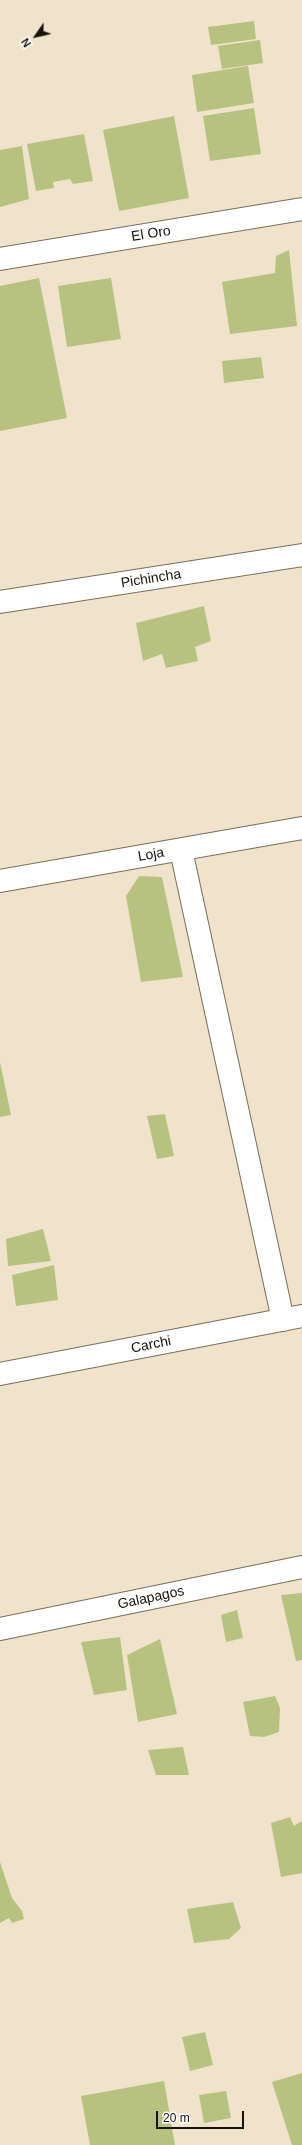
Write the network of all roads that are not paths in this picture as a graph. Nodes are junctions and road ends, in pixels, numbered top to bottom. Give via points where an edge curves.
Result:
1 (302, 209) edge
2 (0, 259) edge
3 (302, 555) edge
4 (0, 602) edge
5 (302, 828) edge
6 (181, 850) junction
7 (0, 881) edge
8 (292, 1318) edge
9 (0, 1374) edge
10 (302, 1567) edge
11 (0, 1629) edge

1 - 2 street, El Oro
3 - 4 street, Pichincha
5 - 6 street, Loja
6 - 7 street, Loja
6 - 8 street
8 - 9 street, Carchi
10 - 11 street, Galapagos

